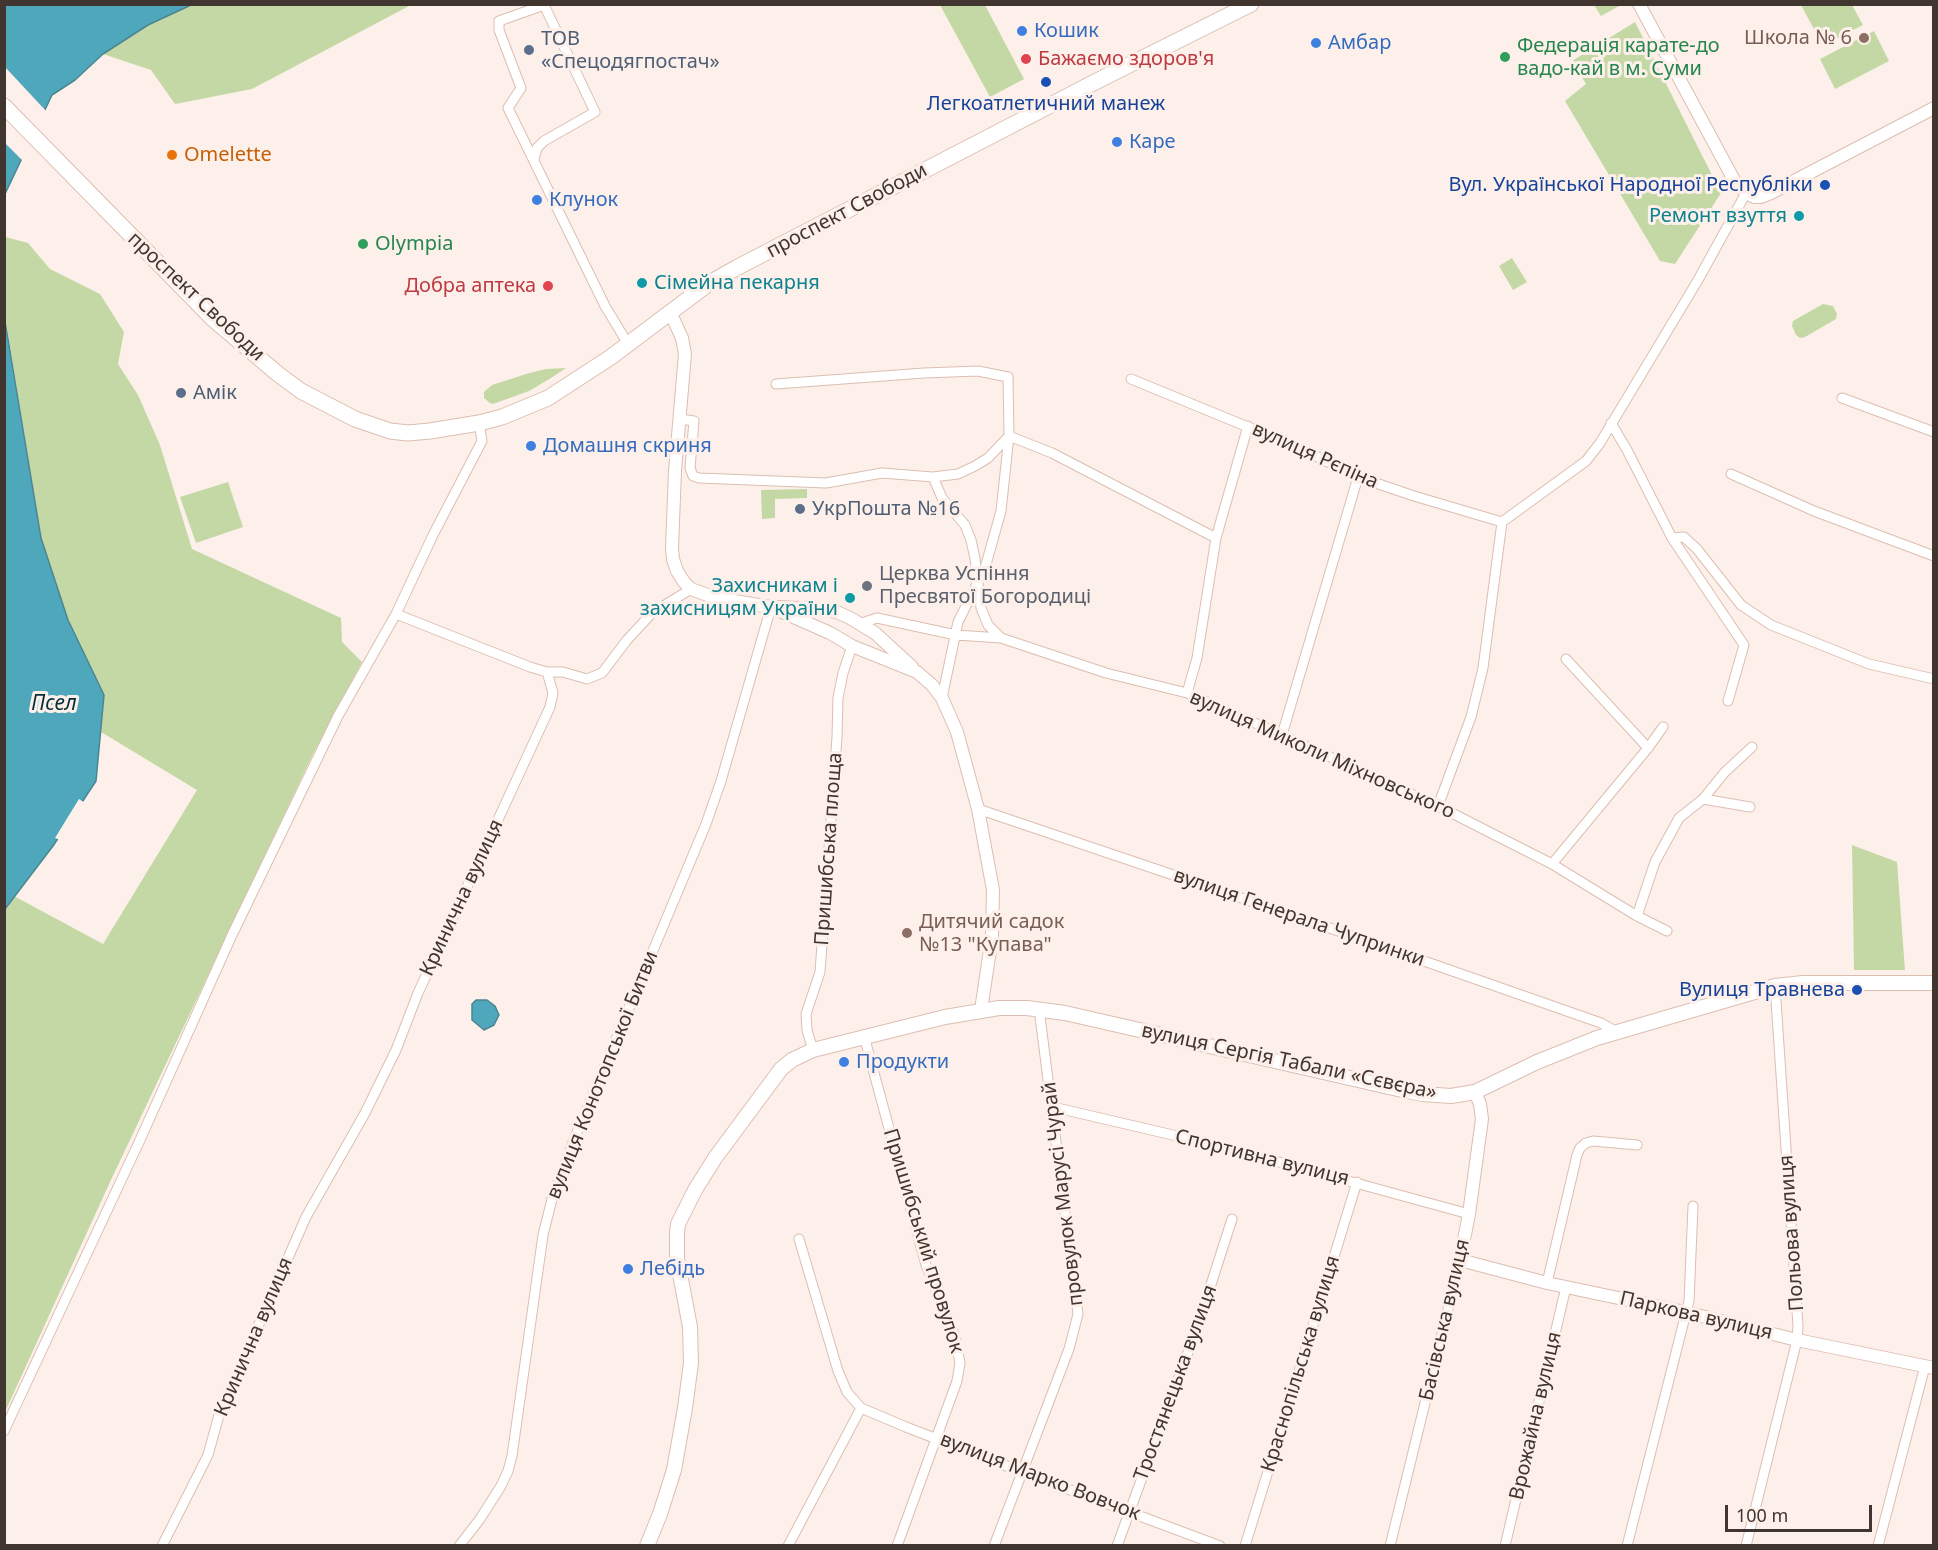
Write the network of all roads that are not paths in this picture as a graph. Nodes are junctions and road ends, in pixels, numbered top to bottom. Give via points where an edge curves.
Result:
1 (1251, 4) edge
2 (1639, 4) edge
3 (4, 106) edge
4 (1934, 108) edge
5 (534, 160) junction
6 (1746, 193) junction
7 (670, 312) junction
8 (628, 344) junction
9 (1131, 379) dead end
10 (776, 384) dead end
11 (1842, 398) dead end
12 (680, 419) junction
13 (479, 423) junction
14 (1611, 423) junction
15 (1248, 426) junction
16 (1934, 432) edge
17 (1009, 436) junction
18 (1731, 474) dead end
19 (933, 477) junction
20 (1358, 477) junction
21 (1502, 522) junction
22 (1216, 538) junction
23 (1672, 538) junction
24 (1934, 556) edge
25 (977, 585) junction
26 (691, 590) junction
27 (771, 607) junction
28 (396, 614) junction
29 (862, 623) junction
30 (956, 635) junction
31 (1001, 638) junction
32 (852, 646) junction
33 (1566, 659) dead end
34 (547, 672) junction
35 (917, 672) junction
36 (1934, 679) edge
37 (1187, 693) junction
38 (942, 698) junction
39 (1728, 700) dead end
40 (1663, 727) dead end
41 (1282, 735) junction
42 (1752, 747) dead end
43 (1648, 748) junction
44 (1703, 799) junction
45 (1438, 806) junction
46 (1750, 807) dead end
47 (978, 809) junction
48 (1552, 864) junction
49 (1637, 916) junction
50 (1667, 932) dead end
51 (1934, 983) edge
52 (1775, 986) junction
53 (1039, 1009) junction
54 (981, 1010) junction
55 (1617, 1032) junction
56 (864, 1036) junction
57 (813, 1050) junction
58 (1475, 1092) junction
59 (1053, 1107) junction
60 (1637, 1145) dead end
61 (1357, 1182) junction
62 (1693, 1206) dead end
63 (1469, 1214) junction
64 (1232, 1219) dead end
65 (799, 1239) dead end
66 (1460, 1260) junction
67 (1547, 1283) junction
68 (1566, 1287) junction
69 (1685, 1312) junction
70 (1797, 1340) junction
71 (1929, 1367) edge
72 (861, 1408) junction
73 (4, 1431) edge
74 (936, 1438) junction
75 (1022, 1472) junction
76 (1130, 1512) junction
77 (162, 1545) edge
78 (459, 1545) edge
79 (647, 1545) edge
80 (788, 1545) edge
81 (897, 1545) edge
82 (994, 1545) edge
83 (1117, 1545) edge
84 (1220, 1545) edge
85 (1245, 1545) edge
86 (1389, 1545) edge
87 (1505, 1545) edge
88 (1627, 1545) edge
89 (1746, 1545) edge
90 (1878, 1545) edge

1 - 7 main road, проспект Свободи via 738,267
2 - 6 street via 1734,180
3 - 13 main road, проспект Свободи via 213,319 302,392 355,420 390,430 408,433
4 - 6 street via 1771,193 1754,197
5 - 5 street via 508,108 521,87 499,21 544,5 595,112 544,141
5 - 8 street via 605,306
6 - 14 street
7 - 8 main road, проспект Свободи
7 - 12 street via 684,345
8 - 13 main road, проспект Свободи via 548,398
9 - 15 street, вулиця Рєпіна
10 - 17 street via 978,371 1008,377
11 - 16 street
12 - 19 street via 694,421 690,468 693,476 699,478 826,483 882,473
12 - 26 street via 672,548 677,571
13 - 28 street via 482,441
14 - 21 street via 1586,461
14 - 23 street
15 - 20 street, вулиця Рєпіна
15 - 22 street
17 - 19 street via 975,466 958,474
17 - 22 street via 1052,453
17 - 25 street via 1001,511 992,550
18 - 24 street via 1814,511
19 - 25 street via 942,498 965,525
20 - 21 street, вулиця Рєпіна
20 - 41 street
21 - 45 street via 1483,668 1471,717
22 - 37 street via 1197,658
23 - 36 street via 1684,537 1741,605 1771,625 1869,664
23 - 39 street via 1744,645
25 - 30 street via 963,610
25 - 31 street via 988,625
26 - 27 street
26 - 34 street via 641,623 602,674 587,679
27 - 29 street via 821,609
27 - 32 street
27 - 78 street, вулиця Конотопської Битви via 706,824 574,1137 552,1199 543,1235 508,1471 480,1519
28 - 34 street
28 - 73 street via 338,716 232,935
29 - 30 street, вулиця Миколи Міхновського via 877,618
29 - 35 street
30 - 31 street, вулиця Миколи Міхновського
30 - 38 street
31 - 37 street, вулиця Миколи Міхновського via 1106,673
32 - 35 street
32 - 57 street, Пришибська площа via 838,698 819,972 806,1014
33 - 43 street
34 - 77 street, Кринична вулиця via 553,693 550,707 418,993 396,1050 306,1216 219,1415 208,1455
35 - 38 street
37 - 41 street, вулиця Миколи Міхновського
38 - 47 street via 957,732
40 - 43 street
41 - 45 street, вулиця Миколи Міхновського
42 - 44 street
43 - 48 street
44 - 46 street
44 - 49 street via 1679,818 1669,835 1655,862
45 - 48 street, вулиця Миколи Міхновського
47 - 54 street via 993,890 992,937
47 - 55 street, вулиця Генерала Чупринки via 1324,926 1601,1023
48 - 49 street, вулиця Миколи Міхновського
49 - 50 street, вулиця Миколи Міхновського
51 - 52 main road, вулиця Сергія Табали «Сєвєра»
52 - 55 main road, вулиця Сергія Табали «Сєвєра»
52 - 70 street, Польова вулиця
53 - 54 main road, вулиця Сергія Табали «Сєвєра»
53 - 58 main road, вулиця Сергія Табали «Сєвєра» via 1423,1094 1451,1096
53 - 59 street, провулок Марусі Чурай
54 - 56 main road, вулиця Сергія Табали «Сєвєра»
55 - 58 main road, вулиця Сергія Табали «Сєвєра» via 1569,1048
56 - 57 main road, вулиця Сергія Табали «Сєвєра»
56 - 74 street, Пришибський провулок via 926,1265 958,1348 957,1381
57 - 79 main road, вулиця Сергія Табали «Сєвєра» via 792,1059 781,1070 715,1158 678,1224 677,1258 690,1326 691,1364 674,1470
58 - 63 street, Басівська вулиця via 1482,1119
59 - 61 street, Спортивна вулиця
59 - 75 street, провулок Марусі Чурай via 1078,1314 1069,1349
60 - 67 street via 1593,1141 1580,1148
61 - 63 street, Спортивна вулиця
61 - 85 street, Краснопільська вулиця
62 - 69 street via 1689,1301
63 - 66 street, Басівська вулиця
64 - 76 street, Тростянецька вулиця
65 - 72 street via 838,1371 847,1392
66 - 67 street, Паркова вулиця
66 - 86 street, Басівська вулиця
67 - 68 street, Паркова вулиця
68 - 69 street, Паркова вулиця
68 - 87 street, Врожайна вулиця
69 - 70 street, Паркова вулиця
69 - 88 street
70 - 71 street, Паркова вулиця
70 - 89 street, Польова вулиця
71 - 90 street
72 - 74 street, вулиця Марко Вовчок
72 - 80 street
74 - 75 street, вулиця Марко Вовчок
74 - 81 street, Пришибський провулок
75 - 76 street, вулиця Марко Вовчок
75 - 82 street, провулок Марусі Чурай
76 - 83 street, Тростянецька вулиця
76 - 84 street, вулиця Марко Вовчок

